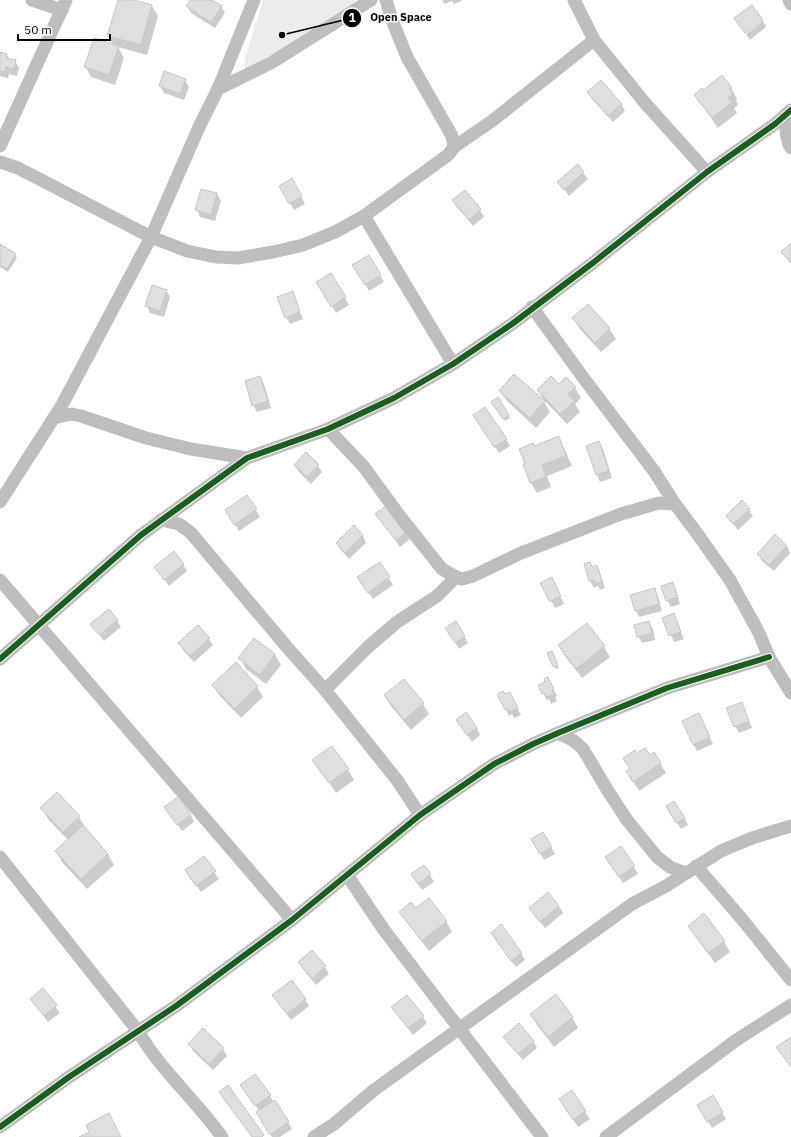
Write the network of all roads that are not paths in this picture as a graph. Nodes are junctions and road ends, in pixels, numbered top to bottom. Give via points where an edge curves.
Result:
1 (32, 0) edge
2 (254, 0) edge
3 (371, 0) edge
4 (386, 0) edge
5 (574, 0) edge
6 (788, 0) edge
7 (791, 4) edge
8 (64, 5) edge
9 (594, 40) junction
10 (218, 89) junction
11 (788, 112) edge
12 (767, 129) junction
13 (789, 145) edge
14 (0, 146) edge
15 (454, 147) junction
16 (0, 162) edge
17 (707, 172) junction
18 (364, 216) junction
19 (151, 237) junction
20 (532, 307) junction
21 (453, 364) junction
22 (54, 418) junction
23 (328, 429) junction
24 (247, 458) junction
25 (0, 502) edge
26 (675, 504) junction
27 (161, 520) junction
28 (456, 577) junction
29 (0, 580) edge
30 (38, 625) junction
31 (769, 657) junction
32 (0, 659) edge
33 (325, 690) junction
34 (791, 693) edge
35 (558, 733) junction
36 (420, 815) junction
37 (791, 826) edge
38 (0, 857) edge
39 (691, 870) junction
40 (347, 875) junction
41 (292, 920) junction
42 (791, 980) edge
43 (791, 1004) edge
44 (460, 1028) junction
45 (138, 1031) junction
46 (0, 1127) edge
47 (222, 1137) edge
48 (314, 1137) edge
49 (542, 1137) edge
50 (606, 1137) edge

1 - 8 street
2 - 10 street
3 - 10 street via 271,63
4 - 15 street via 407,57 452,136
5 - 9 street
6 - 7 street
8 - 14 street
9 - 15 street via 492,122
9 - 17 street via 645,103
10 - 19 street
11 - 12 street
11 - 13 street via 786,127
12 - 13 street via 778,134
12 - 17 street
15 - 18 street via 448,156
16 - 19 street via 18,168
17 - 20 street via 594,262
18 - 19 street via 303,245 238,258 216,257 187,251
18 - 21 street
19 - 22 street
20 - 21 street via 512,324
20 - 26 street via 654,471
21 - 23 street via 394,398
22 - 24 street via 72,414 146,438 191,449
22 - 25 street
23 - 24 street
23 - 28 street via 364,467 442,569
24 - 27 street
26 - 28 street via 659,503 621,514 521,553 473,576 462,579
26 - 31 street via 730,580
27 - 30 street
27 - 33 street via 179,524 191,533
28 - 33 street via 437,596 397,622 369,646
29 - 30 street
30 - 32 street
30 - 41 street
31 - 34 street
31 - 35 street via 667,688
33 - 36 street via 397,780
35 - 36 street via 494,764
35 - 39 street via 574,740 583,749 627,820 657,857 670,867
36 - 40 street
37 - 39 street via 721,851
38 - 45 street
39 - 42 street via 741,918
39 - 44 street via 632,904
40 - 41 street
40 - 44 street via 384,930
41 - 45 street
43 - 50 street via 735,1041
44 - 48 street
44 - 49 street
45 - 46 street
45 - 47 street via 148,1049 208,1117

